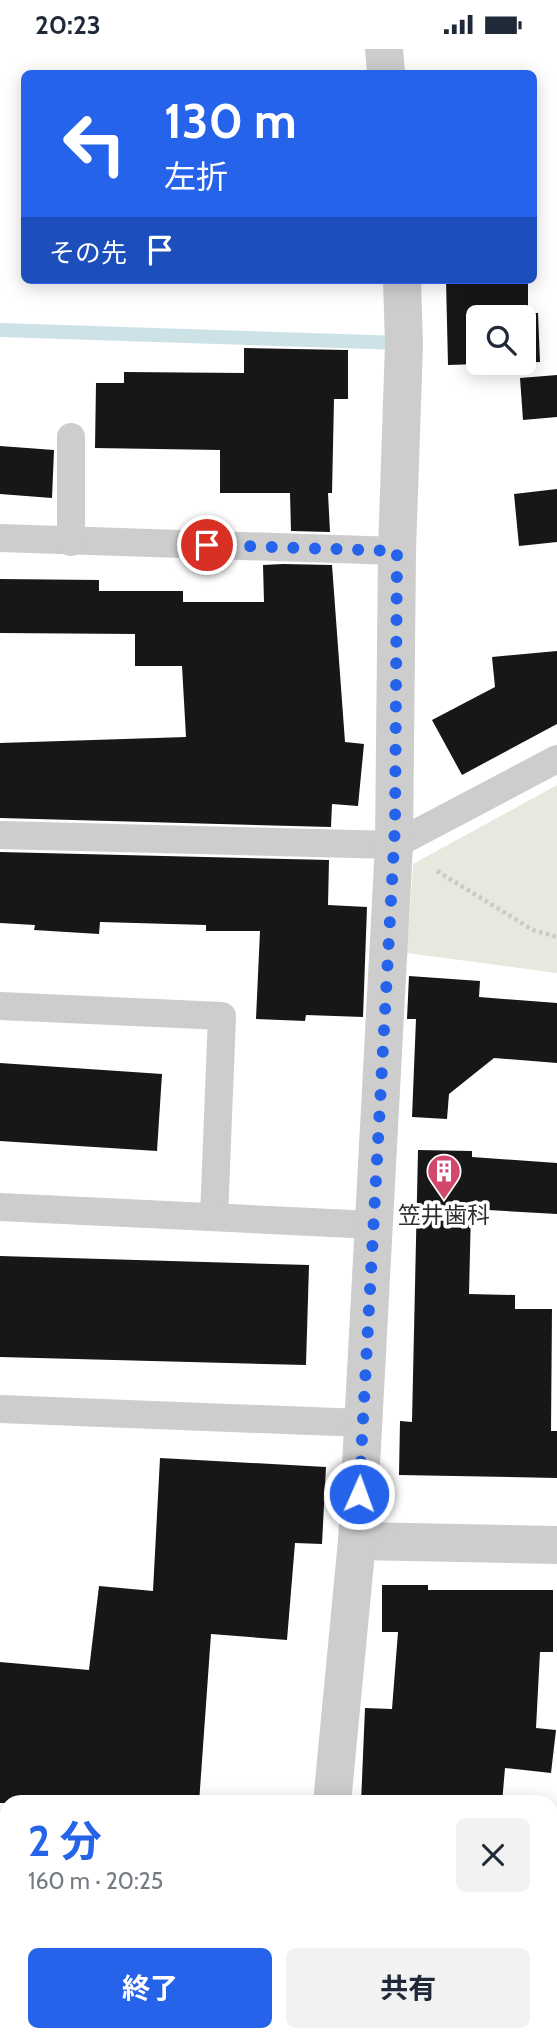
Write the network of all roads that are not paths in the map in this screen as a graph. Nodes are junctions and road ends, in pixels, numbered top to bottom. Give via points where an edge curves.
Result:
1 (384, 49) edge
2 (386, 70) edge
3 (402, 284) edge
4 (71, 437) dead end
5 (0, 538) edge
6 (71, 541) junction
7 (397, 551) junction
8 (557, 759) edge
9 (0, 835) edge
10 (394, 845) junction
11 (0, 1006) edge
12 (0, 1207) edge
13 (214, 1217) junction
14 (373, 1224) junction
15 (0, 1409) edge
16 (362, 1423) junction
17 (357, 1541) junction
18 (557, 1545) edge
19 (333, 1795) edge

1 - 2 street
3 - 7 street
4 - 6 lane
5 - 6 lane
6 - 7 lane
7 - 10 street
8 - 10 lane
9 - 10 lane
10 - 14 street
11 - 13 lane via 222,1016
12 - 13 lane
13 - 14 lane
14 - 16 street
15 - 16 lane
16 - 17 street
17 - 18 street
17 - 19 street

